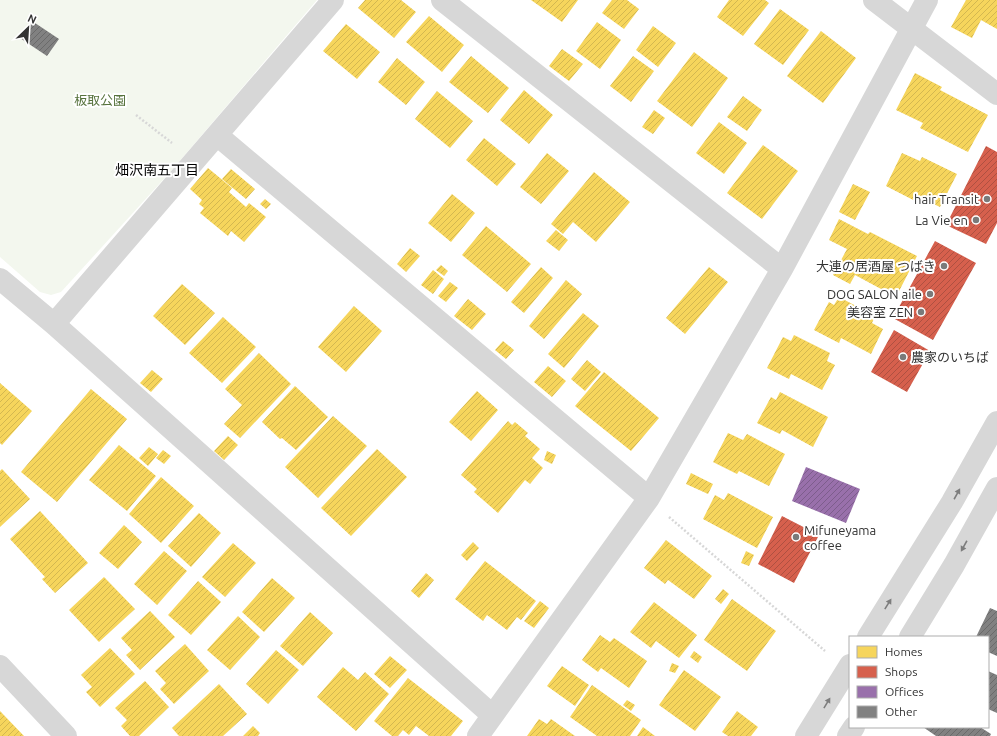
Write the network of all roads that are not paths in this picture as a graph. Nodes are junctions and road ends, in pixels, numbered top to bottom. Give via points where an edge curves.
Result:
1 (333, 0) edge
2 (442, 0) edge
3 (874, 0) edge
4 (927, 0) edge
5 (912, 30) junction
6 (997, 94) edge
7 (217, 135) junction
8 (782, 269) junction
9 (0, 279) edge
10 (54, 324) junction
11 (997, 422) edge
12 (997, 488) edge
13 (649, 498) junction
14 (869, 636) edge
15 (911, 636) edge
16 (0, 666) edge
17 (849, 667) edge
18 (492, 716) junction
19 (66, 736) edge
20 (478, 736) edge
21 (806, 736) edge

1 - 7 street
2 - 8 street
3 - 5 street
4 - 5 street
5 - 6 street
5 - 8 street
7 - 10 street
7 - 13 street
8 - 13 street
9 - 10 street
10 - 18 street
14 -> 11 street via 952,502
12 -> 15 street
13 - 18 street
16 - 19 street
21 -> 17 street
18 - 20 street

